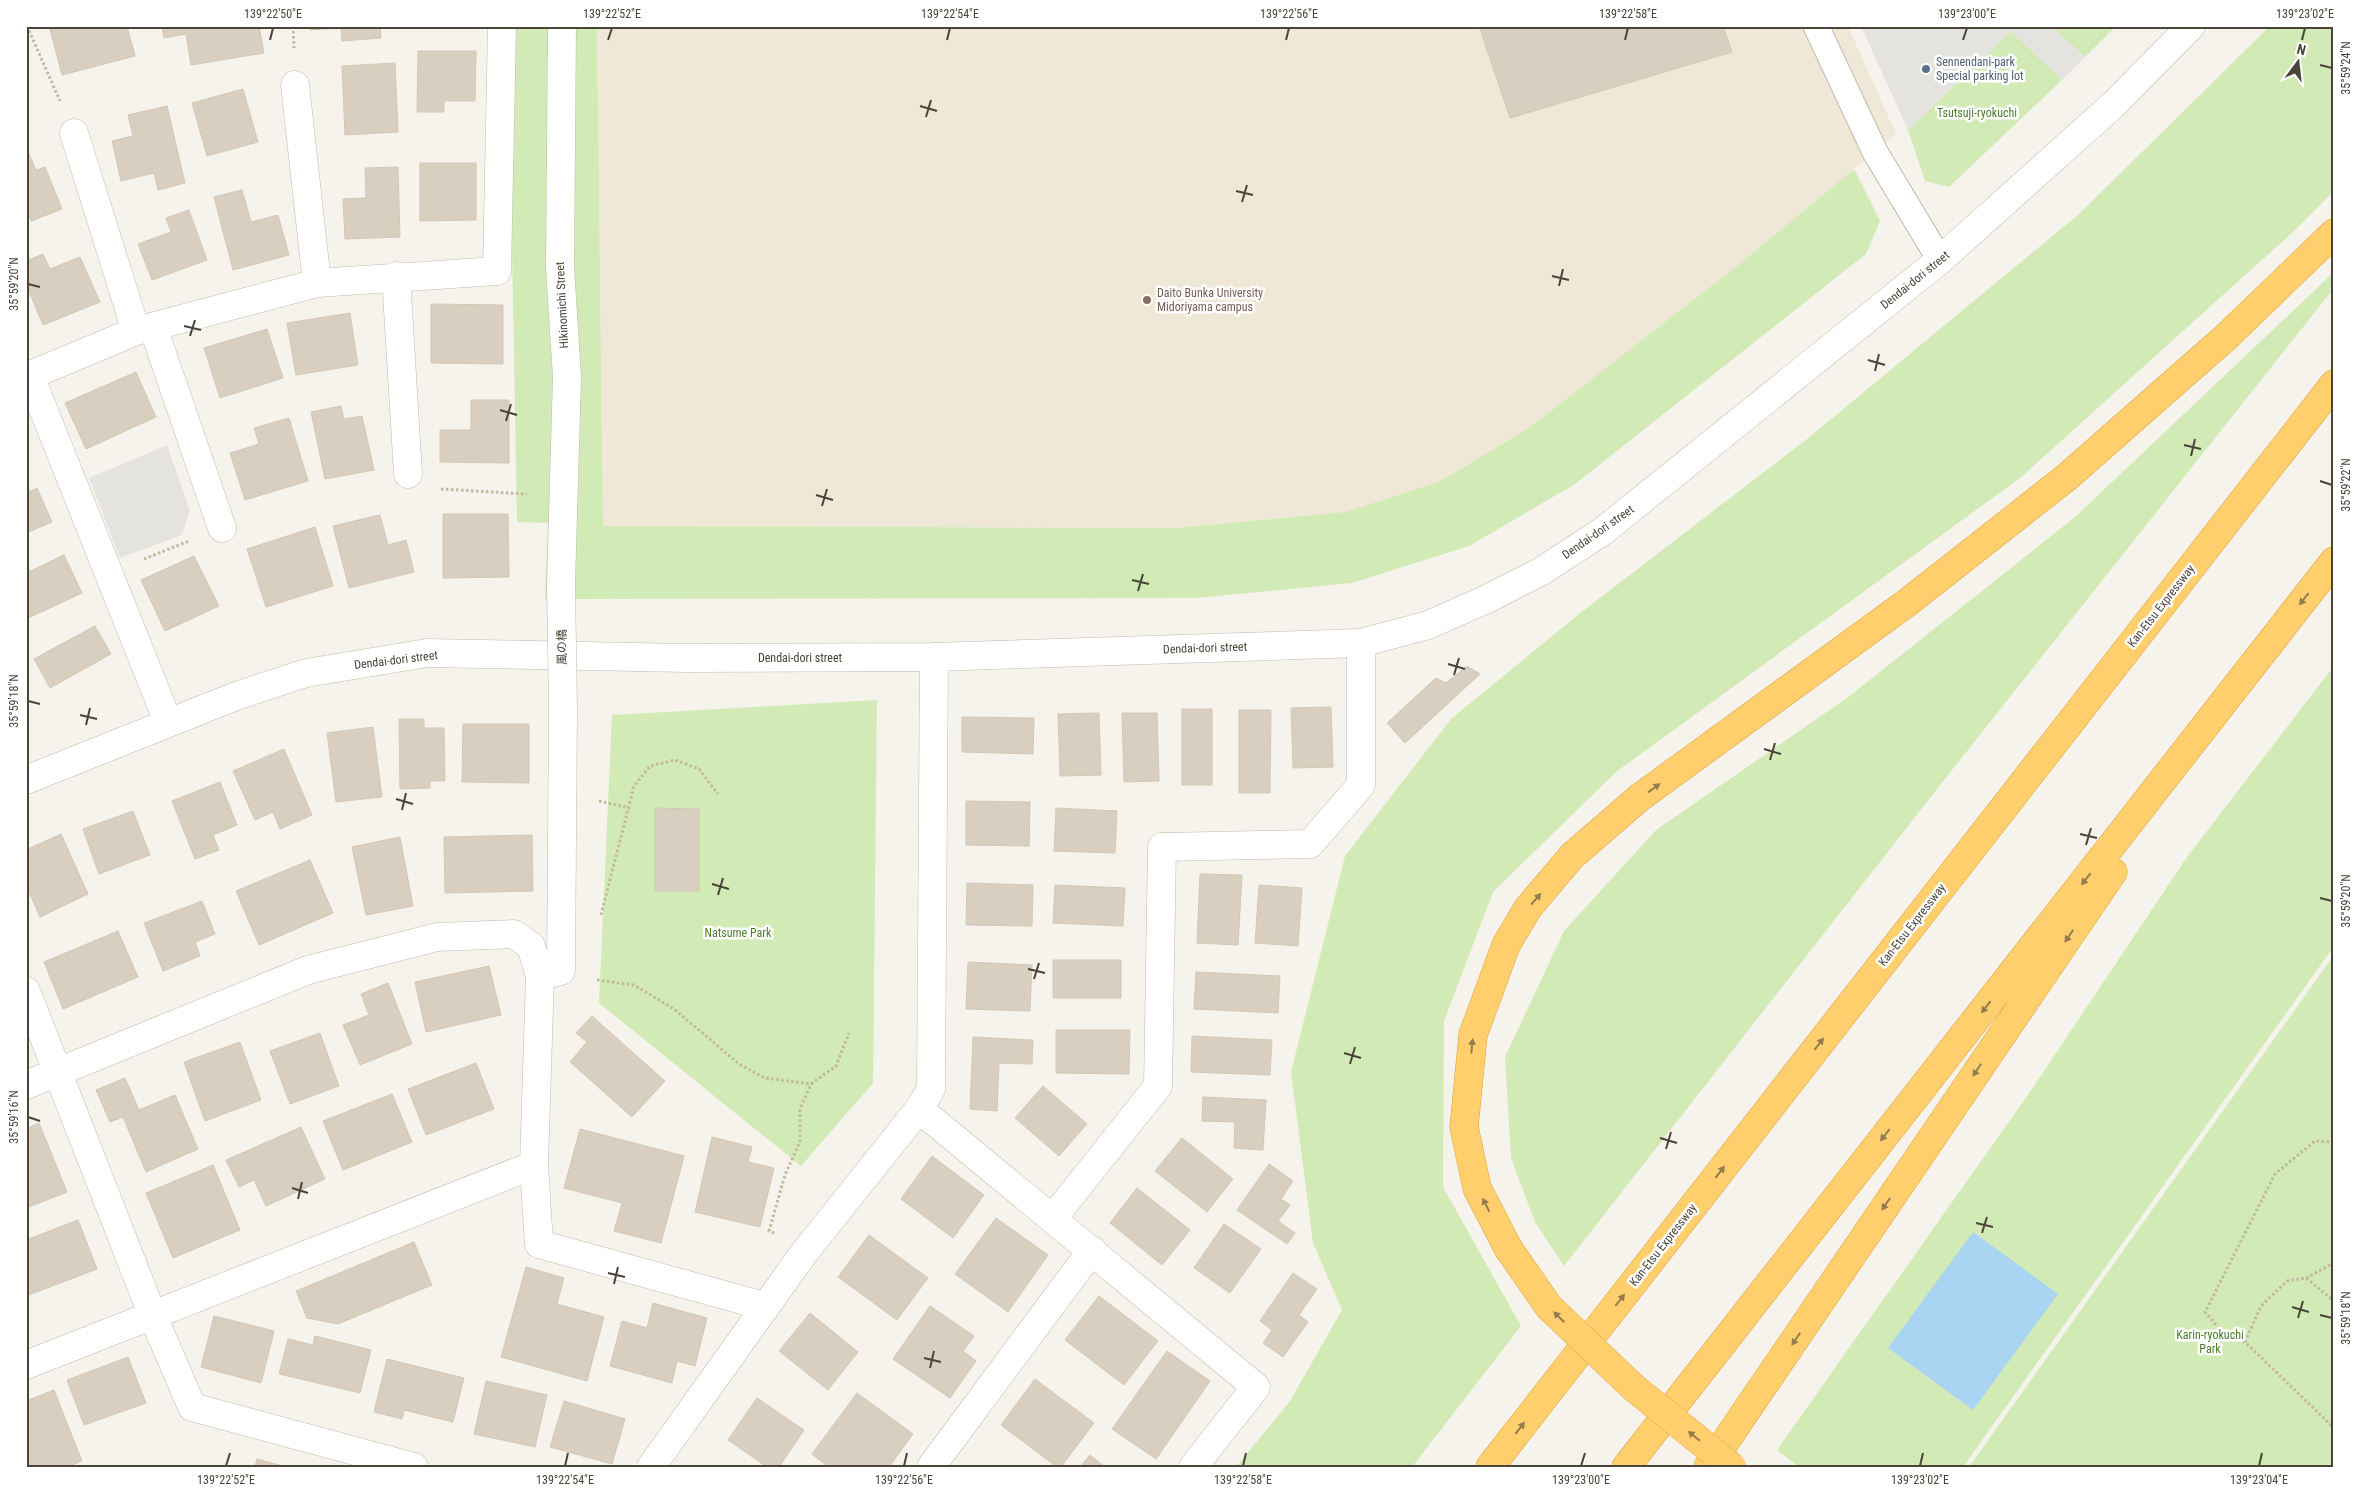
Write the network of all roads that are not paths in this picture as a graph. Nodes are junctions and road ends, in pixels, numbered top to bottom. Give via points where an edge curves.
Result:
1 (502, 26) edge
2 (562, 26) edge
3 (1816, 26) edge
4 (2191, 26) edge
5 (295, 85) dead end
6 (74, 133) road end
7 (2334, 233) edge
8 (1940, 260) junction
9 (396, 276) junction
10 (317, 282) junction
11 (145, 329) junction
12 (28, 376) edge
13 (2334, 384) edge
14 (408, 474) road end
15 (222, 528) road end
16 (2334, 561) edge
17 (561, 584) joint
18 (1361, 643) junction
19 (2265, 650) junction
20 (934, 657) junction
21 (168, 722) junction
22 (26, 780) edge
23 (550, 973) junction
24 (26, 991) edge
25 (59, 1072) junction
26 (26, 1085) edge
27 (919, 1109) junction
28 (534, 1165) junction
29 (1053, 1218) junction
30 (1092, 1250) junction
31 (764, 1306) junction
32 (152, 1314) junction
33 (26, 1365) edge
34 (414, 1467) edge
35 (651, 1467) edge
36 (930, 1467) edge
37 (1193, 1467) edge
38 (1490, 1467) edge
39 (1626, 1467) edge
40 (1708, 1467) edge
41 (1732, 1467) edge

1 - 9 street via 497,272
2 - 17 street, Hikinomichi Street via 560,266 567,377
3 - 8 lane via 1874,152
4 - 8 street, Dendai-dori street via 2113,105
5 - 10 street
6 - 11 street
41 -> 7 highway, bridge via 1633,1387 1549,1307 1508,1248 1477,1188 1464,1127 1473,1035 1506,945 1528,908 1572,856 1639,798 1908,602 2067,477 2226,337
8 - 18 street, Dendai-dori street via 1603,531 1542,571 1486,599 1428,625
9 - 10 street
9 - 14 street
10 - 11 street
11 - 12 street
11 - 15 street
12 - 21 street
38 -> 13 highway, Kan-Etsu Expressway
16 -> 19 highway
17 - 23 street, 風の橋, bridge via 563,710
18 - 20 street, Dendai-dori street
18 - 29 street via 1361,785 1310,844 1162,847 1158,1086
19 -> 39 highway
19 -> 40 highway
20 - 21 street, Dendai-dori street via 427,654 306,673
20 - 27 street via 931,1089
21 - 22 street, Dendai-dori street
23 - 25 street via 531,946 514,934 437,937 308,970
23 - 28 street, 風の橋
24 - 25 street
25 - 26 street
25 - 32 street
27 - 29 street
27 - 31 street
28 - 31 street, 風の橋 via 539,1244
28 - 32 street
29 - 30 street
30 - 36 street
30 - 37 street via 1256,1387
31 - 35 street
32 - 33 street
32 - 34 street via 192,1407

